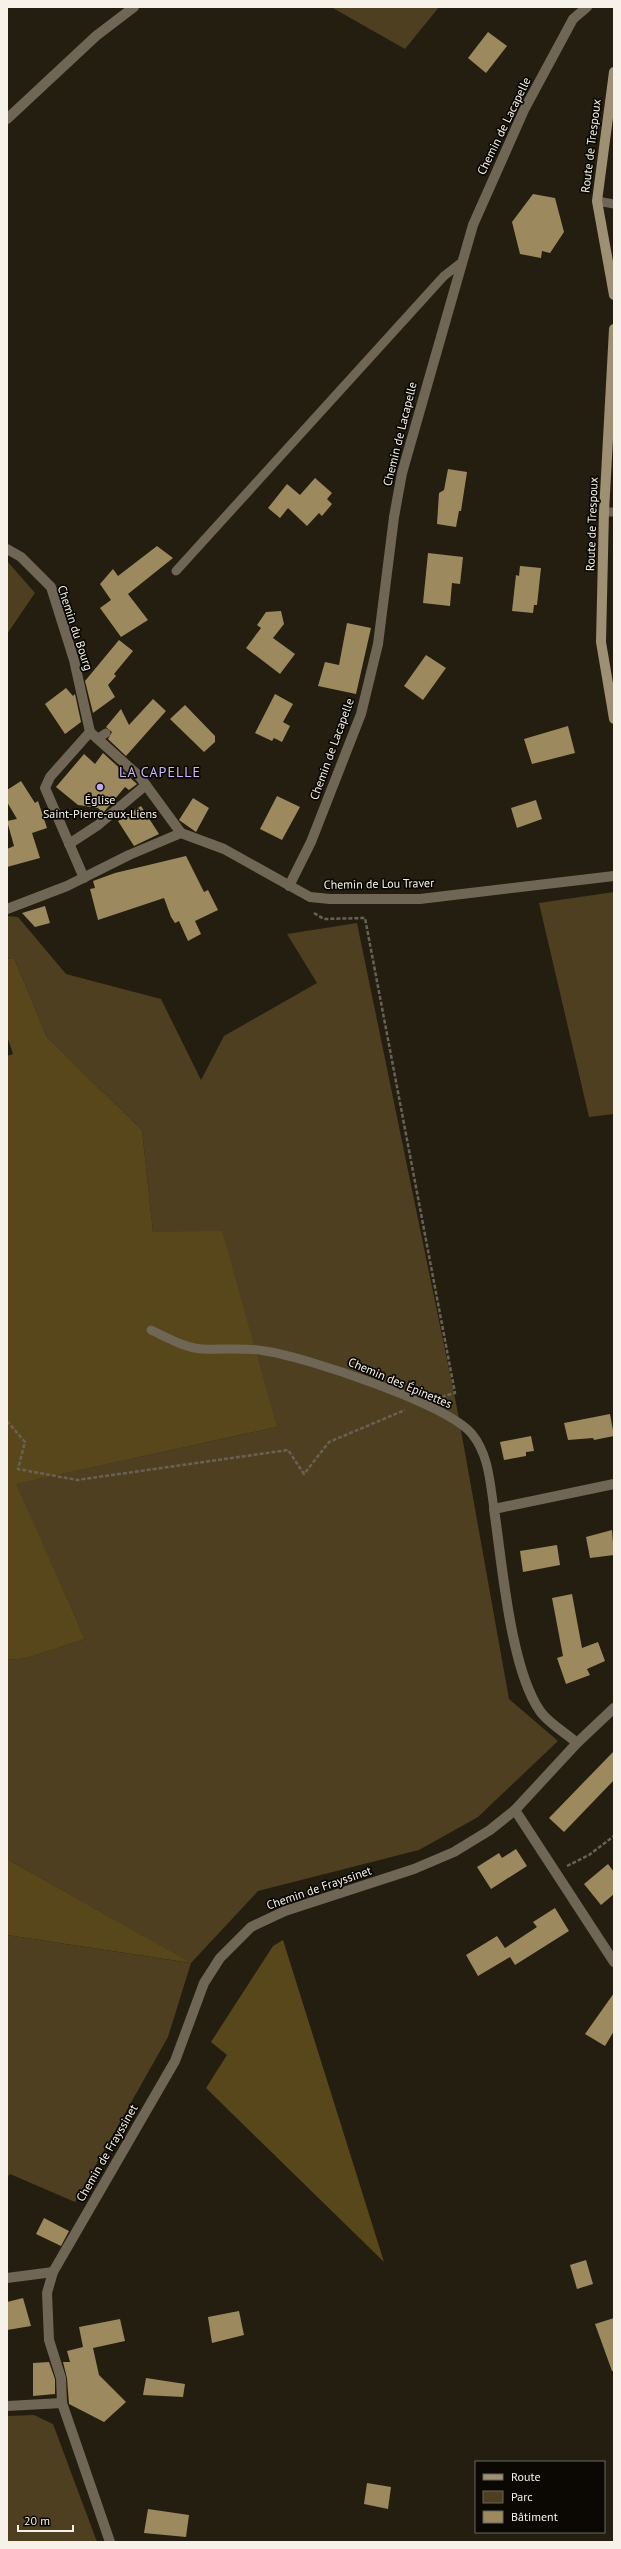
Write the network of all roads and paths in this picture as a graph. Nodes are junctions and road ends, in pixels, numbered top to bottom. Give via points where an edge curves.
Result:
1 (134, 7) edge
2 (587, 7) edge
3 (614, 72) edge
4 (7, 119) edge
5 (597, 201) junction
6 (614, 204) edge
7 (462, 262) junction
8 (614, 295) edge
9 (614, 329) edge
10 (609, 512) edge
11 (7, 549) edge
12 (176, 571) dead end
13 (614, 719) edge
14 (106, 733) dead end
15 (93, 735) junction
16 (146, 785) junction
17 (181, 833) junction
18 (69, 844) junction
19 (614, 876) edge
20 (84, 878) junction
21 (289, 886) junction
22 (7, 908) edge
23 (308, 909) dead end
24 (151, 1330) dead end
25 (421, 1404) junction
26 (7, 1421) edge
27 (614, 1484) edge
28 (494, 1509) junction
29 (614, 1708) edge
30 (577, 1743) junction
31 (515, 1810) junction
32 (614, 1836) edge
33 (556, 1872) junction
34 (614, 1962) edge
35 (53, 2272) junction
36 (7, 2278) edge
37 (62, 2403) junction
38 (7, 2406) edge
39 (110, 2542) edge

1 - 4 street via 96,36
2 - 7 street, Chemin de Lacapelle via 574,19 524,110 473,225
3 - 5 street, Route de Trespoux
5 - 6 lane
5 - 8 street, Route de Trespoux
7 - 12 lane via 444,276
7 - 21 street, Chemin de Lacapelle via 402,473 378,644 361,714 311,842
9 - 10 street, Route de Trespoux
10 - 13 street, Route de Trespoux via 601,642
11 - 15 street, Chemin du Bourg via 21,558 51,587 74,660
14 - 15 lane
15 - 16 street
15 - 18 street via 50,777 45,788
16 - 17 street
16 - 18 street
17 - 20 street
17 - 21 street, Chemin de Lou Traver via 224,849
18 - 20 street
19 - 21 street, Chemin de Lou Traver via 420,899 330,899 310,897
20 - 22 street
23 - 25 path via 324,919 365,918 455,1393
24 - 25 lane, Chemin des Épinettes via 200,1349 265,1350 309,1360
25 - 26 path via 329,1442 304,1474 288,1450 77,1480 18,1469 26,1442
25 - 28 lane, Chemin des Épinettes via 452,1419 472,1434 485,1456
27 - 28 street
28 - 30 street, Chemin des Épinettes via 510,1611 524,1678 540,1712
29 - 30 street, Chemin de Frayssinet
30 - 31 street, Chemin de Frayssinet
31 - 33 street
31 - 35 street, Chemin de Frayssinet via 490,1830 454,1852 414,1869 285,1911 251,1927 220,1958 204,1983 175,2061
32 - 33 path via 590,1855
33 - 34 street
35 - 36 street
35 - 37 street, Chemin de Frayssinet via 47,2293 49,2340 61,2378
37 - 38 street
37 - 39 street, Chemin de Frayssinet

